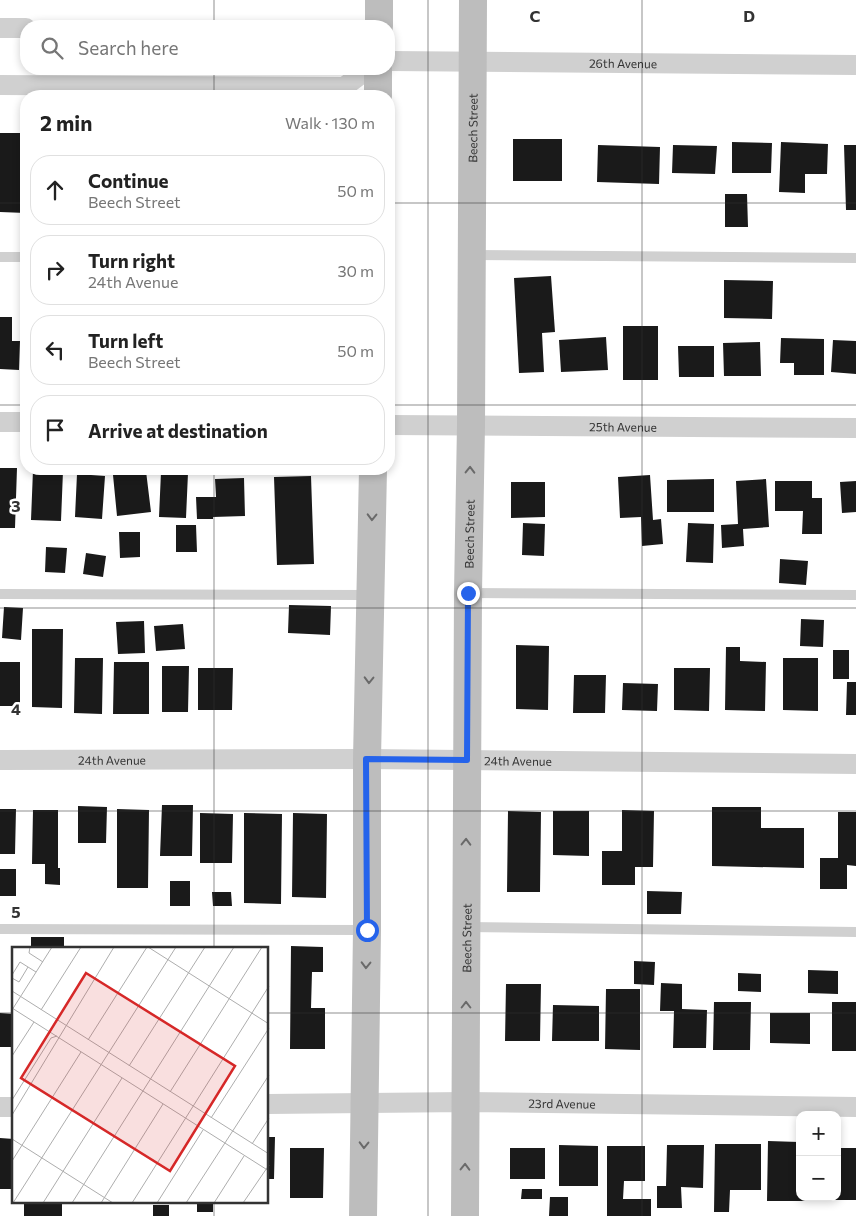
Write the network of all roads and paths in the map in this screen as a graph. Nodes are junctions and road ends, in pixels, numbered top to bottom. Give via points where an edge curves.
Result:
1 (379, 0) edge
2 (473, 0) edge
3 (378, 20) edge
4 (0, 28) edge
5 (20, 28) edge
6 (395, 61) edge
7 (473, 62) junction
8 (856, 65) edge
9 (360, 75) edge
10 (378, 75) edge
11 (0, 85) edge
12 (378, 90) edge
13 (471, 255) junction
14 (0, 257) edge
15 (20, 257) edge
16 (856, 258) edge
17 (0, 422) edge
18 (20, 422) edge
19 (395, 425) edge
20 (470, 425) junction
21 (856, 428) edge
22 (373, 475) edge
23 (468, 593) junction
24 (0, 594) edge
25 (371, 595) junction
26 (856, 595) edge
27 (366, 759) junction
28 (0, 760) edge
29 (467, 760) junction
30 (856, 764) edge
31 (466, 928) junction
32 (0, 929) edge
33 (367, 930) junction
34 (856, 932) edge
35 (466, 1102) junction
36 (364, 1103) junction
37 (269, 1104) edge
38 (856, 1107) edge
39 (363, 1216) edge
40 (465, 1216) edge

1 - 3 street
2 - 7 street, Beech Street
4 - 5 street
6 - 7 street, 26th Avenue
7 - 8 street, 26th Avenue
7 - 13 street, Beech Street
9 - 11 street via 344,87
10 - 12 street
13 - 16 lane
13 - 20 street, Beech Street
14 - 15 lane
17 - 18 street
19 - 20 street, 25th Avenue
20 - 21 street, 25th Avenue
23 -> 20 street, Beech Street
22 -> 25 street
23 - 26 lane
23 - 29 street, Beech Street
24 - 25 lane
25 -> 27 street
27 - 28 street, 24th Avenue
27 - 29 street, 24th Avenue
27 - 33 street
29 - 30 street, 24th Avenue
31 -> 29 street, Beech Street
31 - 34 lane
35 -> 31 street, Beech Street
32 - 33 lane
33 -> 36 street
35 - 36 street, 23rd Avenue
35 - 38 street, 23rd Avenue
40 -> 35 street, Beech Street
36 - 37 street, 23rd Avenue
36 -> 39 street

